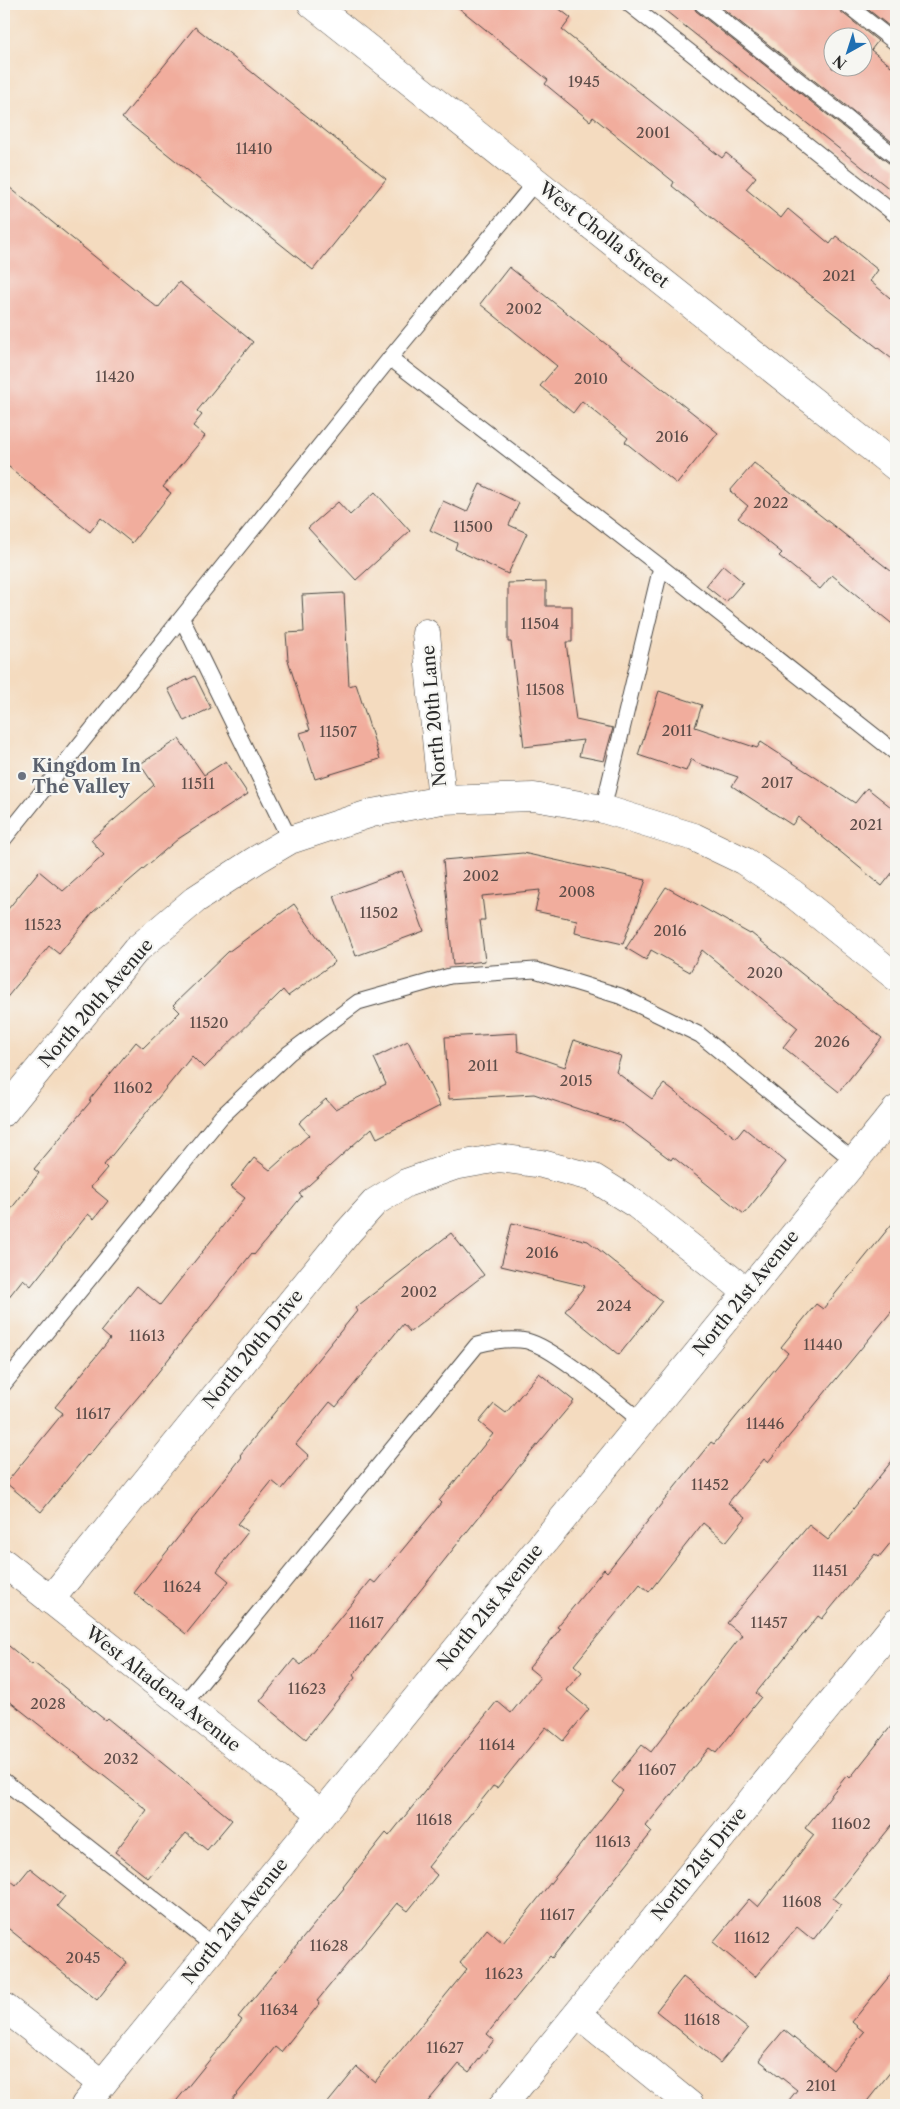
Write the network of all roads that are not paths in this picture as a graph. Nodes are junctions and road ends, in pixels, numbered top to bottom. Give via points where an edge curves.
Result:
1 (312, 4) edge
2 (629, 4) edge
3 (702, 4) edge
4 (846, 4) edge
5 (896, 43) edge
6 (896, 157) edge
7 (536, 181) junction
8 (896, 215) edge
9 (390, 358) junction
10 (896, 467) edge
11 (661, 567) junction
12 (182, 619) junction
13 (426, 633) dead end
14 (896, 753) edge
15 (442, 800) junction
16 (603, 809) junction
17 (4, 839) edge
18 (290, 840) junction
19 (896, 977) edge
20 (896, 1110) edge
21 (4, 1112) edge
22 (854, 1161) junction
23 (747, 1292) junction
24 (4, 1384) edge
25 (641, 1421) junction
26 (4, 1563) edge
27 (50, 1600) junction
28 (896, 1623) edge
29 (183, 1705) junction
30 (4, 1781) edge
31 (322, 1814) junction
32 (214, 1946) junction
33 (4, 2007) edge
34 (578, 2014) junction
35 (102, 2084) junction
36 (85, 2105) edge
37 (502, 2105) edge
38 (690, 2105) edge

1 - 7 street, West Cholla Street
2 - 8 lane
3 - 6 lane
4 - 5 lane
7 - 9 lane
7 - 10 street, West Cholla Street
9 - 11 lane
9 - 12 lane
11 - 14 lane
11 - 16 lane
12 - 17 lane
12 - 18 lane
13 - 15 street, North 20th Lane
15 - 16 street, North 20th Avenue via 534,798
15 - 18 street, North 20th Avenue via 372,813
16 - 19 street, North 20th Avenue via 694,837 744,860 792,893
18 - 21 street, North 20th Avenue via 196,899 136,950
20 - 22 street, North 21st Avenue
22 - 23 street, North 21st Avenue
22 - 24 lane via 700,1035 620,996 535,970 450,976 358,1002 289,1053 221,1117
23 - 25 street, North 21st Avenue
23 - 27 street, North 20th Drive via 637,1206 594,1178 542,1164 499,1158 454,1166 406,1183 375,1202 342,1240
25 - 29 lane via 549,1351 527,1341 494,1340 476,1344
25 - 31 street, North 21st Avenue
26 - 27 street, West Altadena Avenue
27 - 29 street, West Altadena Avenue
28 - 34 street, North 21st Drive
29 - 31 street, West Altadena Avenue
30 - 32 lane
31 - 32 street, North 21st Avenue
32 - 35 street, North 21st Avenue
33 - 35 street
34 - 37 street, North 21st Drive
34 - 38 street
35 - 36 street, North 21st Avenue

